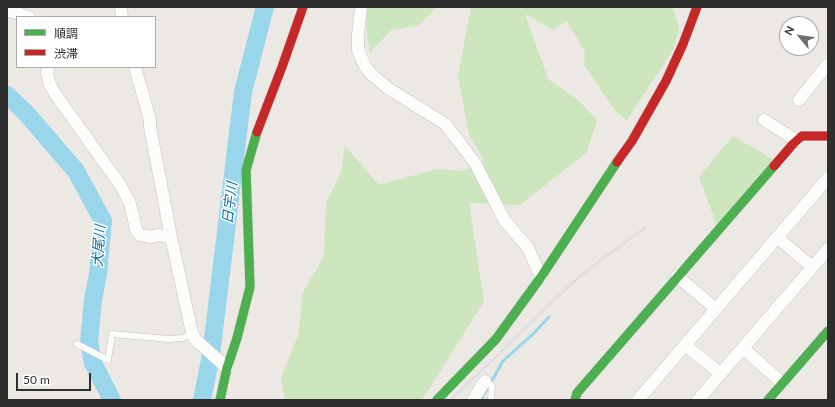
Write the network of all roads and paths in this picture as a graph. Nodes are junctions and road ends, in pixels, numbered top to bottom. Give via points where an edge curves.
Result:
1 (303, 7) edge
2 (361, 7) edge
3 (697, 7) edge
4 (7, 10) edge
5 (26, 16) edge
6 (828, 64) edge
7 (48, 68) edge
8 (135, 68) edge
9 (799, 100) dead end
10 (764, 120) dead end
11 (828, 136) edge
12 (797, 141) junction
13 (828, 178) edge
14 (171, 237) junction
15 (776, 238) junction
16 (828, 249) edge
17 (812, 267) junction
18 (677, 276) junction
19 (541, 277) junction
20 (716, 309) junction
21 (828, 330) edge
22 (193, 336) junction
23 (77, 344) dead end
24 (685, 345) junction
25 (743, 348) junction
26 (224, 366) junction
27 (721, 374) junction
28 (489, 383) joint
29 (782, 383) junction
30 (220, 400) edge
31 (437, 400) edge
32 (473, 400) edge
33 (491, 400) edge
34 (575, 400) edge
35 (638, 400) edge
36 (698, 400) edge
37 (768, 400) edge

1 - 26 street via 255,137 246,170 250,286 237,338
2 - 19 street via 358,50 365,66 389,89 445,124 474,163 505,221 528,248
3 - 19 street via 666,82 632,141
4 - 5 street
6 - 9 street
7 - 14 street via 53,90 121,186 134,216 136,230 140,235 151,238 158,235
8 - 14 street via 150,120
10 - 12 street
11 - 12 street via 802,136
12 - 18 street
13 - 15 street
14 - 22 street
15 - 17 street
15 - 20 street
16 - 17 street
17 - 25 street
18 - 20 street
18 - 34 street via 577,393
19 - 31 street via 496,338
20 - 24 street
21 - 29 street
22 - 23 lane via 169,339 112,334 108,360
22 - 26 street
24 - 27 street
24 - 35 street
25 - 27 street
25 - 29 street
26 - 30 street
27 - 36 street
28 - 32 street
28 - 33 lane
29 - 37 street

